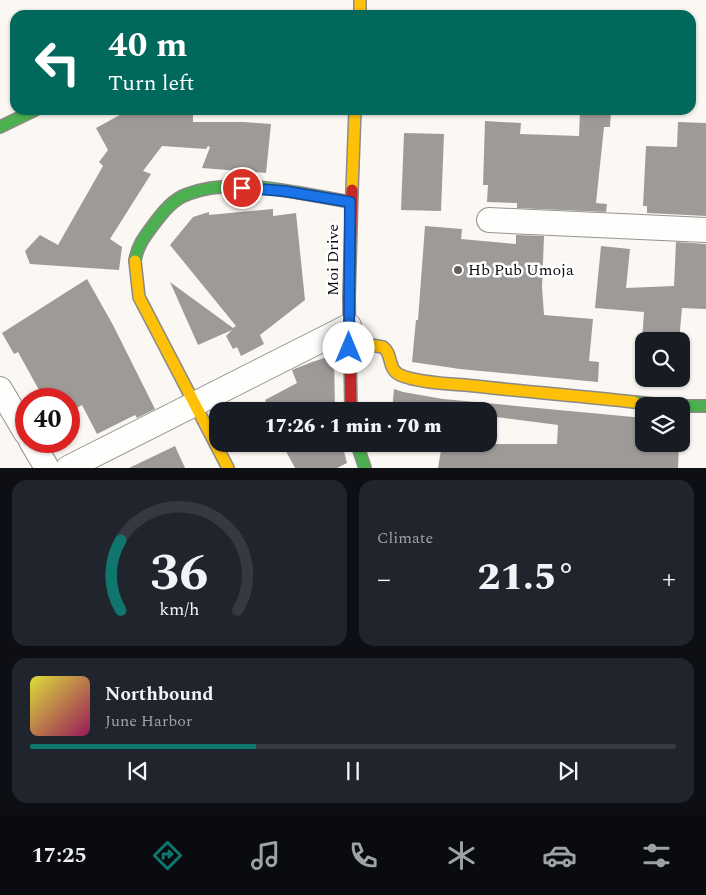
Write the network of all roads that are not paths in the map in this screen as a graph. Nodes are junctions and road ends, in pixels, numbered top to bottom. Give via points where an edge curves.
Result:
1 (25, 115) edge
2 (355, 115) edge
3 (0, 127) edge
4 (350, 202) junction
5 (489, 220) dead end
6 (706, 230) edge
7 (349, 337) junction
8 (0, 389) edge
9 (351, 402) edge
10 (194, 404) junction
11 (706, 406) edge
12 (15, 414) edge
13 (360, 452) edge
14 (38, 453) edge
15 (46, 468) edge
16 (68, 468) edge
17 (228, 468) edge
18 (365, 468) edge

1 - 3 street
2 - 4 street, Moi Drive
4 - 7 street, Moi Drive
4 - 10 street via 284,191 209,189 186,195 161,212 138,248 135,273 139,297
5 - 6 street
7 - 9 street, Moi Drive
7 - 10 street
7 - 11 street via 385,347 389,365 403,376 674,406
8 - 12 street
10 - 16 street
10 - 17 street
13 - 18 street
14 - 15 street

